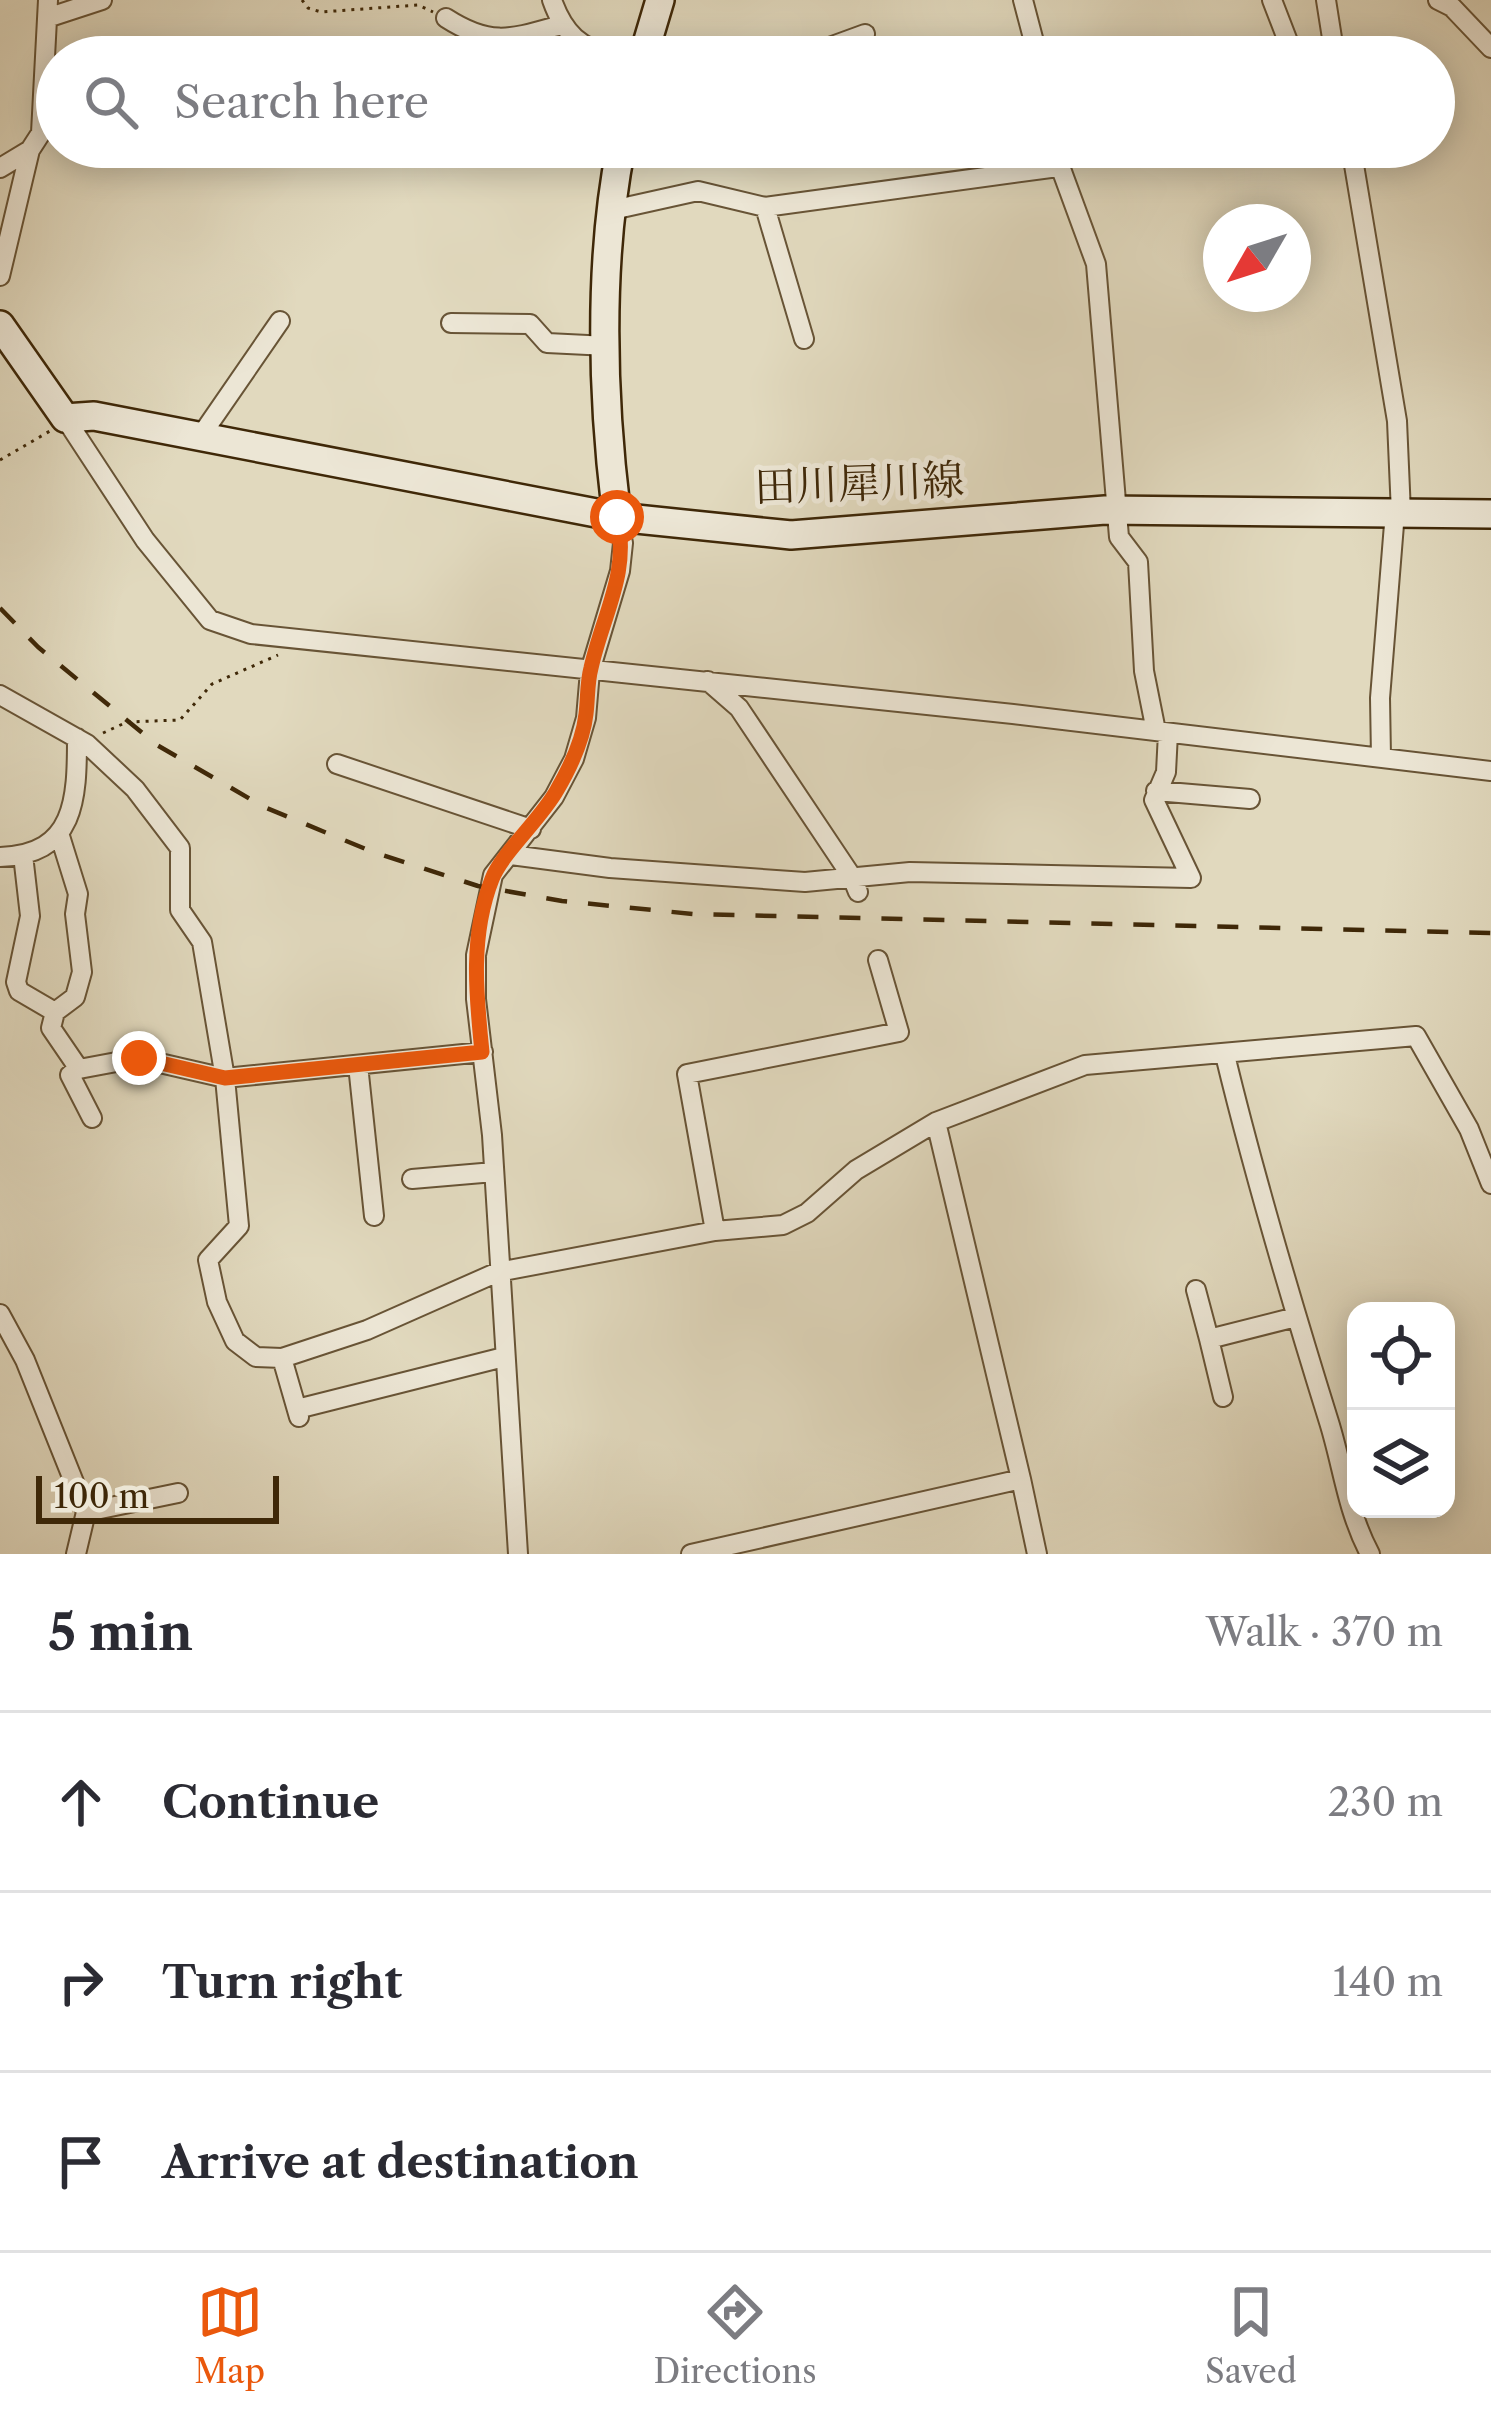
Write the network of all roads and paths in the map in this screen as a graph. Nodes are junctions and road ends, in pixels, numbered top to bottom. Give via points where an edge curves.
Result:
1 (101, 0) edge
2 (302, 0) edge
3 (552, 0) edge
4 (660, 0) edge
5 (1022, 0) edge
6 (1272, 0) edge
7 (1326, 0) edge
8 (1448, 2) edge
9 (48, 9) edge
10 (446, 18) joint
11 (561, 25) junction
12 (865, 34) dead end
13 (474, 36) edge
14 (522, 36) edge
15 (574, 36) edge
16 (649, 36) edge
17 (860, 36) edge
18 (1032, 36) edge
19 (1286, 36) edge
20 (1332, 36) edge
21 (1491, 48) edge
22 (36, 141) edge
23 (30, 150) junction
24 (0, 168) edge
25 (617, 168) edge
26 (991, 168) edge
27 (1059, 168) edge
28 (1355, 168) edge
29 (764, 207) junction
30 (608, 211) junction
31 (0, 276) edge
32 (280, 321) dead end
33 (451, 323) dead end
34 (0, 325) edge
35 (803, 339) dead end
36 (608, 346) junction
37 (65, 418) junction
38 (200, 437) junction
39 (0, 460) edge
40 (1117, 511) junction
41 (1398, 512) junction
42 (1491, 514) edge
43 (617, 517) junction
44 (298, 639) junction
45 (590, 671) junction
46 (708, 681) junction
47 (0, 695) edge
48 (1162, 732) junction
49 (82, 741) junction
50 (1381, 758) junction
51 (337, 764) dead end
52 (1491, 771) edge
53 (1156, 791) junction
54 (1250, 799) dead end
55 (531, 830) junction
56 (59, 833) junction
57 (23, 854) junction
58 (511, 855) junction
59 (0, 857) edge
60 (855, 884) junction
61 (878, 960) dead end
62 (55, 1012) junction
63 (482, 1052) junction
64 (1225, 1055) junction
65 (358, 1064) junction
66 (79, 1069) junction
67 (225, 1078) junction
68 (92, 1118) dead end
69 (936, 1122) junction
70 (494, 1172) junction
71 (412, 1179) dead end
72 (1491, 1184) edge
73 (374, 1216) dead end
74 (715, 1231) junction
75 (498, 1272) junction
76 (1196, 1290) dead end
77 (0, 1314) edge
78 (1296, 1317) junction
79 (1210, 1339) junction
80 (504, 1357) junction
81 (282, 1358) junction
82 (1223, 1397) dead end
83 (1021, 1479) junction
84 (178, 1493) dead end
85 (86, 1512) junction
86 (76, 1554) edge
87 (518, 1554) edge
88 (691, 1554) edge
89 (1037, 1554) edge
90 (1370, 1554) edge

1 - 9 street
2 - 10 path via 321,12 418,5
3 - 11 street
4 - 16 main road
5 - 18 street
6 - 19 street
7 - 20 street
8 - 21 street
10 - 13 street
11 - 14 street
11 - 15 street
12 - 17 street
22 - 23 street
23 - 24 street
23 - 31 street
25 - 30 main road
26 - 29 street
27 - 40 street via 1096,264
28 - 41 street via 1397,422
29 - 30 street via 698,191
29 - 35 street
30 - 36 main road
32 - 38 street
33 - 36 street via 530,324 547,343
34 - 37 main road
36 - 43 main road
37 - 38 main road, 田川犀川線 via 94,416
37 - 39 path
37 - 44 street via 210,620
38 - 43 main road, 田川犀川線
40 - 41 main road, 田川犀川線
40 - 43 main road, 田川犀川線 via 791,535
40 - 48 street via 1118,537 1138,562 1144,671
41 - 42 main road, 田川犀川線
41 - 50 street via 1379,698
43 - 45 street via 620,571
44 - 45 street
44 - 49 path via 267,662 212,684 180,720 127,722
45 - 46 street
45 - 55 street via 574,759
46 - 48 street
46 - 60 street via 739,708
47 - 49 street
48 - 50 street
48 - 53 street via 1166,772
49 - 56 street via 77,796
49 - 67 street via 135,789 180,848 180,910 202,942
50 - 52 street
51 - 55 street
53 - 54 street
53 - 60 street via 1191,878 910,872
55 - 58 street
56 - 57 street
56 - 62 street via 78,894 82,972 75,997
57 - 59 street
57 - 62 street via 30,916 16,982 19,992
58 - 60 street
58 - 63 street via 493,875 476,955
61 - 74 street via 899,1032 687,1074
62 - 66 street via 51,1028
63 - 65 street
63 - 70 street
64 - 69 street via 1085,1065
64 - 72 street via 1416,1036
64 - 78 street
65 - 67 street
65 - 73 street
66 - 67 street via 139,1058
66 - 68 street via 70,1075
67 - 81 street via 239,1226 208,1260 235,1341 256,1357
69 - 74 street via 783,1225
69 - 83 street
70 - 71 street
70 - 75 street
74 - 75 street
75 - 80 street
75 - 81 street
76 - 79 street
77 - 85 street
78 - 79 street
78 - 90 street
79 - 82 street
80 - 81 street via 298,1414
80 - 87 street
83 - 88 street
83 - 89 street
84 - 85 street
85 - 86 street

